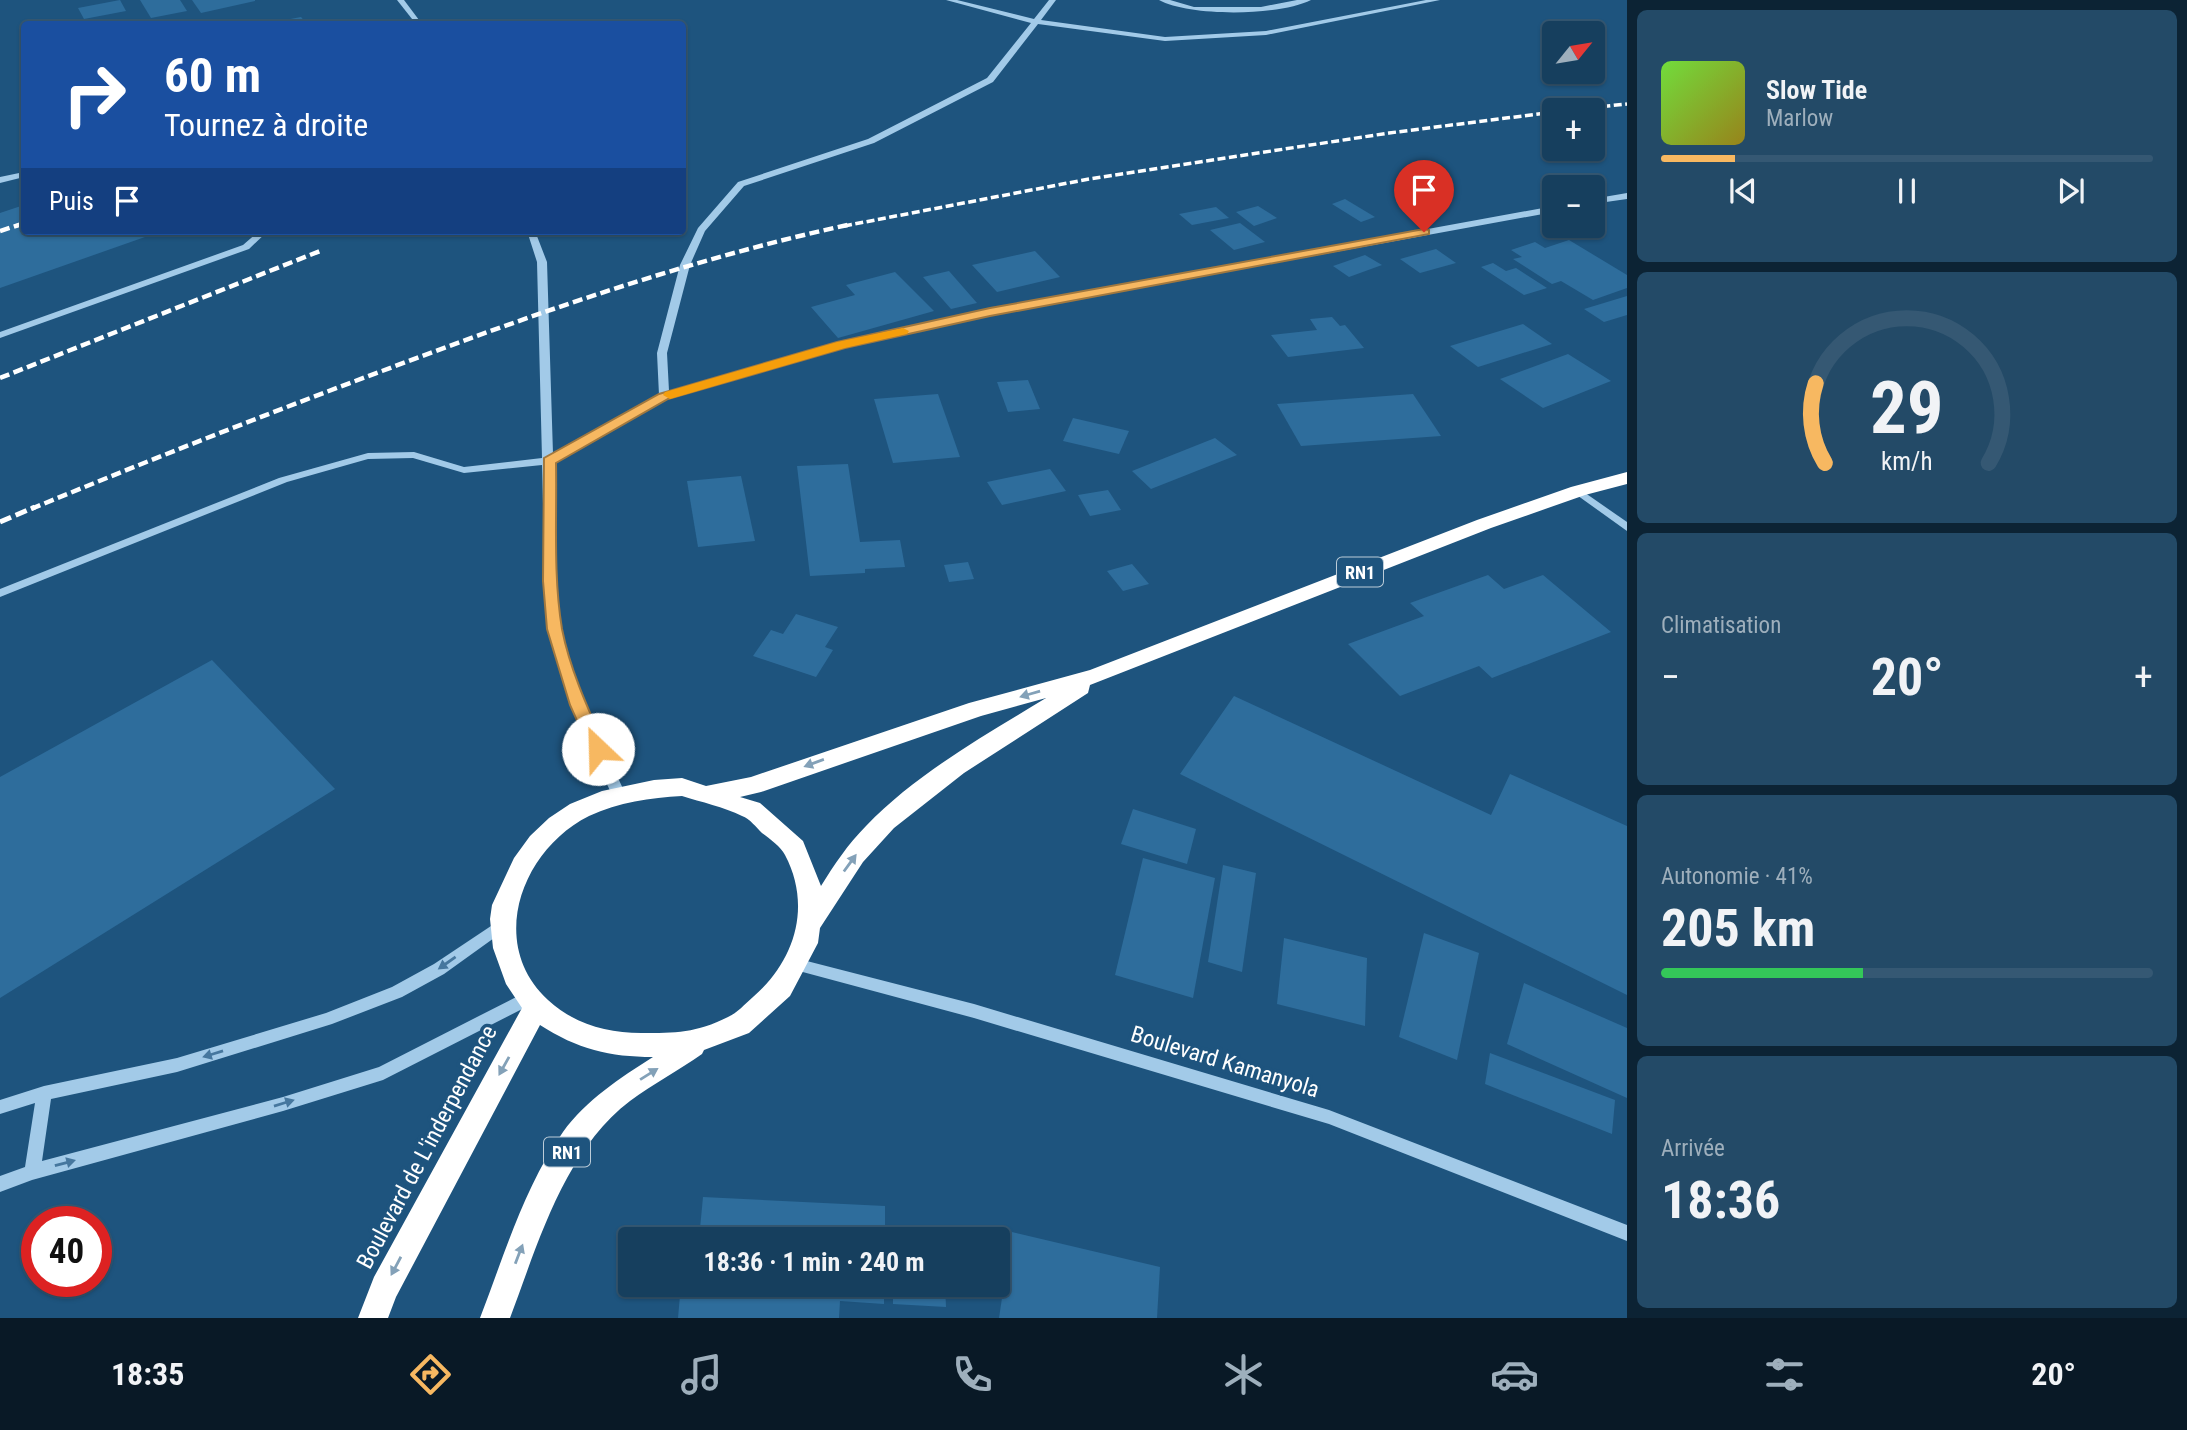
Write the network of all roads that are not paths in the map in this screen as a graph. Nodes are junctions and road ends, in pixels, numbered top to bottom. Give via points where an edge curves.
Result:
1 (400, 0) edge
2 (948, 0) edge
3 (1053, 0) edge
4 (1162, 0) edge
5 (1308, 0) edge
6 (1437, 0) edge
7 (417, 21) edge
8 (1036, 22) junction
9 (21, 176) edge
10 (0, 180) edge
11 (1627, 196) edge
12 (1605, 200) edge
13 (1542, 211) edge
14 (260, 235) edge
15 (532, 235) edge
16 (0, 335) edge
17 (664, 396) junction
18 (549, 461) junction
19 (1627, 478) edge
20 (1578, 491) junction
21 (1627, 527) edge
22 (0, 593) edge
23 (1096, 676) junction
24 (714, 792) junction
25 (618, 793) junction
26 (813, 920) junction
27 (503, 924) junction
28 (799, 965) junction
29 (533, 1002) junction
30 (706, 1038) junction
31 (44, 1093) junction
32 (0, 1107) edge
33 (32, 1172) junction
34 (0, 1184) edge
35 (1627, 1233) edge
36 (373, 1318) edge
37 (495, 1318) edge

1 - 7 street
2 - 8 street
3 - 8 street
4 - 5 street via 1194,9 1261,9
6 - 8 street via 1266,33 1165,39
8 - 17 street via 990,80 871,141 741,184 701,230 685,265 662,354
9 - 10 street
11 - 12 street
13 - 17 street via 990,312 842,345
14 - 16 street via 246,247
15 - 18 street via 542,262
17 - 18 street
18 - 22 street via 464,470 414,455 368,456 283,480
18 - 25 street via 555,629 578,705
19 - 20 highway, RN1
20 - 21 street
20 - 23 highway, RN1
23 -> 24 highway, RN1 via 977,709 752,786
26 -> 23 highway, RN1 via 850,861 885,821 950,772
24 - 25 highway via 682,787
24 - 26 highway via 768,818 789,839 810,881
25 - 27 highway via 587,805 537,842 507,895
26 - 28 highway
27 - 29 highway via 505,950 514,975
27 -> 31 street via 397,992 327,1019 177,1065
28 - 30 highway via 761,1009
28 - 35 street, Boulevard Kamanyola via 987,1014 1329,1117
29 - 30 highway via 564,1026 596,1040 631,1047 669,1047
33 -> 29 street via 383,1073
29 -> 36 highway, Boulevard de L'inderpendance
37 -> 30 highway, RN1 via 539,1203 573,1141 619,1093
31 - 32 street
31 - 33 street
33 - 34 street

